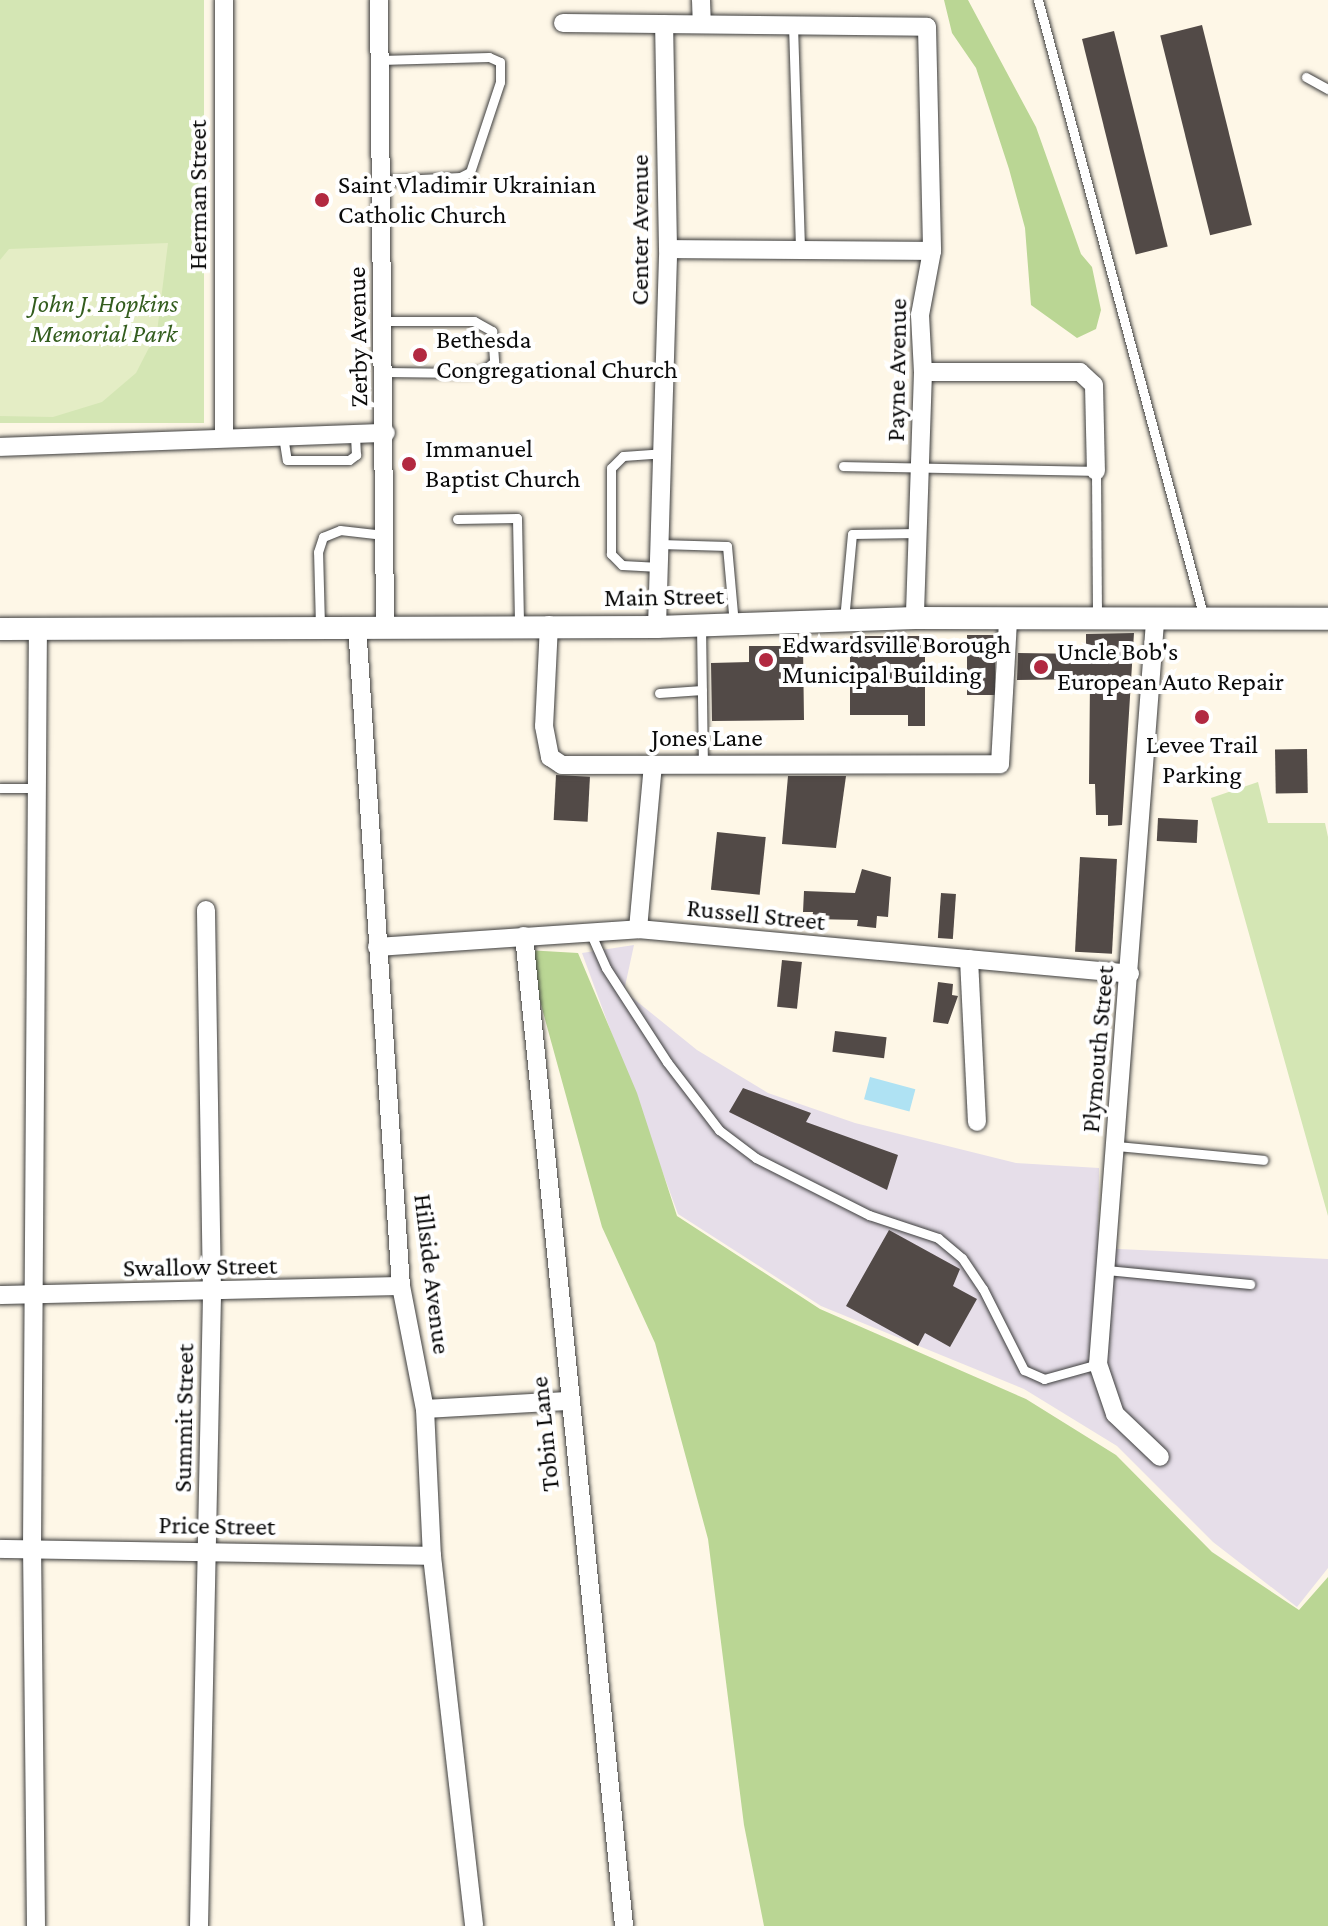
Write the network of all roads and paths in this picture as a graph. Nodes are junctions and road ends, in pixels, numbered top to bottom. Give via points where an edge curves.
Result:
1 (224, 0) edge
2 (379, 0) edge
3 (701, 0) edge
4 (1038, 0) edge
5 (563, 23) dead end
6 (664, 24) junction
7 (702, 24) junction
8 (793, 25) junction
9 (380, 60) junction
10 (1306, 77) dead end
11 (1328, 89) edge
12 (382, 181) junction
13 (668, 249) junction
14 (800, 251) junction
15 (932, 251) junction
16 (384, 321) junction
17 (385, 372) junction
18 (923, 372) junction
19 (386, 433) junction
20 (355, 434) junction
21 (283, 436) junction
22 (224, 438) junction
23 (0, 447) edge
24 (662, 453) junction
25 (843, 466) dead end
26 (921, 466) junction
27 (1096, 471) junction
28 (457, 519) dead end
29 (918, 533) junction
30 (385, 535) junction
31 (660, 544) junction
32 (659, 567) junction
33 (915, 618) junction
34 (1328, 619) edge
35 (844, 620) junction
36 (1008, 620) junction
37 (1097, 621) junction
38 (1205, 621) junction
39 (1155, 622) junction
40 (519, 624) junction
41 (734, 624) junction
42 (385, 625) junction
43 (549, 625) junction
44 (701, 625) junction
45 (320, 626) junction
46 (357, 626) junction
47 (657, 627) junction
48 (38, 628) junction
49 (0, 629) edge
50 (702, 690) junction
51 (659, 693) dead end
52 (653, 765) junction
53 (703, 765) junction
54 (0, 788) edge
55 (37, 788) junction
56 (206, 910) dead end
57 (638, 929) junction
58 (590, 932) junction
59 (524, 936) junction
60 (377, 947) junction
61 (969, 959) junction
62 (1130, 974) junction
63 (977, 1122) dead end
64 (1116, 1146) junction
65 (1263, 1160) dead end
66 (1106, 1270) junction
67 (1250, 1284) dead end
68 (401, 1286) junction
69 (212, 1294) junction
70 (0, 1295) edge
71 (34, 1295) junction
72 (1098, 1364) junction
73 (567, 1401) junction
74 (425, 1409) junction
75 (1160, 1457) dead end
76 (32, 1548) junction
77 (0, 1549) edge
78 (208, 1553) junction
79 (432, 1556) junction
80 (36, 1926) edge
81 (199, 1926) edge
82 (474, 1926) edge
83 (624, 1926) edge

1 - 22 street, Herman Street
2 - 9 street, Zerby Avenue
3 - 7 street
4 - 38 lane
5 - 6 street
6 - 7 street
6 - 13 street, Center Avenue
7 - 8 street
8 - 14 lane
8 - 15 street, Payne Avenue via 927,27
9 - 12 street, Zerby Avenue
9 - 12 lane via 489,57 500,62 500,82 470,172
10 - 11 lane
12 - 16 street, Zerby Avenue
13 - 14 street
13 - 24 street, Center Avenue
14 - 15 street
15 - 18 street, Payne Avenue via 920,315
16 - 17 street, Zerby Avenue
16 - 17 lane via 474,321 492,331 494,362 483,371 467,373
17 - 19 street, Zerby Avenue
18 - 26 street, Payne Avenue
18 - 27 street via 1080,372 1094,385
19 - 20 street
19 - 30 street, Zerby Avenue
20 - 21 street
20 - 21 lane via 356,455 349,460 287,460
21 - 22 street
22 - 23 street
24 - 31 street, Center Avenue
24 - 32 lane via 623,456 611,468 611,554 622,565
25 - 26 lane
26 - 27 lane
26 - 29 street, Payne Avenue
27 - 37 lane
28 - 40 lane via 517,518
29 - 33 street, Payne Avenue
29 - 35 lane via 852,534
30 - 42 street, Zerby Avenue
30 - 45 lane via 340,530 323,537 318,552
31 - 32 street, Center Avenue
31 - 41 lane via 727,546
32 - 47 street, Center Avenue
33 - 35 street, Main Street
33 - 36 street, Main Street
34 - 38 street, Main Street
35 - 41 street, Main Street
36 - 37 street, Main Street
36 - 53 street, Jones Lane via 1000,764
37 - 39 street, Main Street
38 - 39 street, Main Street
39 - 62 street, Plymouth Street
40 - 42 street, Main Street
40 - 43 street, Main Street
41 - 44 street, Main Street
42 - 46 street, Main Street
43 - 47 street, Main Street
43 - 52 street, Jones Lane via 544,726 550,757 562,765
44 - 47 street, Main Street
44 - 50 lane
45 - 46 street, Main Street
45 - 48 street, Main Street
46 - 60 street, Hillside Avenue
48 - 49 street, Main Street
48 - 55 street
50 - 51 lane
50 - 53 lane
52 - 53 street, Jones Lane
52 - 57 street
54 - 55 lane
55 - 71 street
56 - 69 street, Summit Street
57 - 58 street, Russell Street
57 - 61 street, Russell Street
58 - 59 street, Russell Street
58 - 72 lane via 606,968 667,1062 719,1130 756,1158 855,1209 938,1238 962,1258 983,1289 1024,1370 1044,1379
59 - 60 street, Russell Street
59 - 73 street, Tobin Lane
60 - 68 street, Hillside Avenue
61 - 62 street, Russell Street
61 - 63 street
62 - 64 street, Plymouth Street
64 - 65 lane
64 - 66 street, Plymouth Street
66 - 67 lane
66 - 72 street, Plymouth Street
68 - 69 street, Swallow Street
68 - 74 street, Hillside Avenue
69 - 71 street, Swallow Street
69 - 78 street, Summit Street
70 - 71 street, Swallow Street
71 - 76 street
72 - 75 street, Plymouth Street via 1115,1414
73 - 74 street
73 - 83 street, Tobin Lane
74 - 79 street, Hillside Avenue
76 - 77 street, Price Street
76 - 78 street, Price Street
76 - 80 street
78 - 79 street, Price Street
78 - 81 street, Summit Street
79 - 82 street, Hillside Avenue

